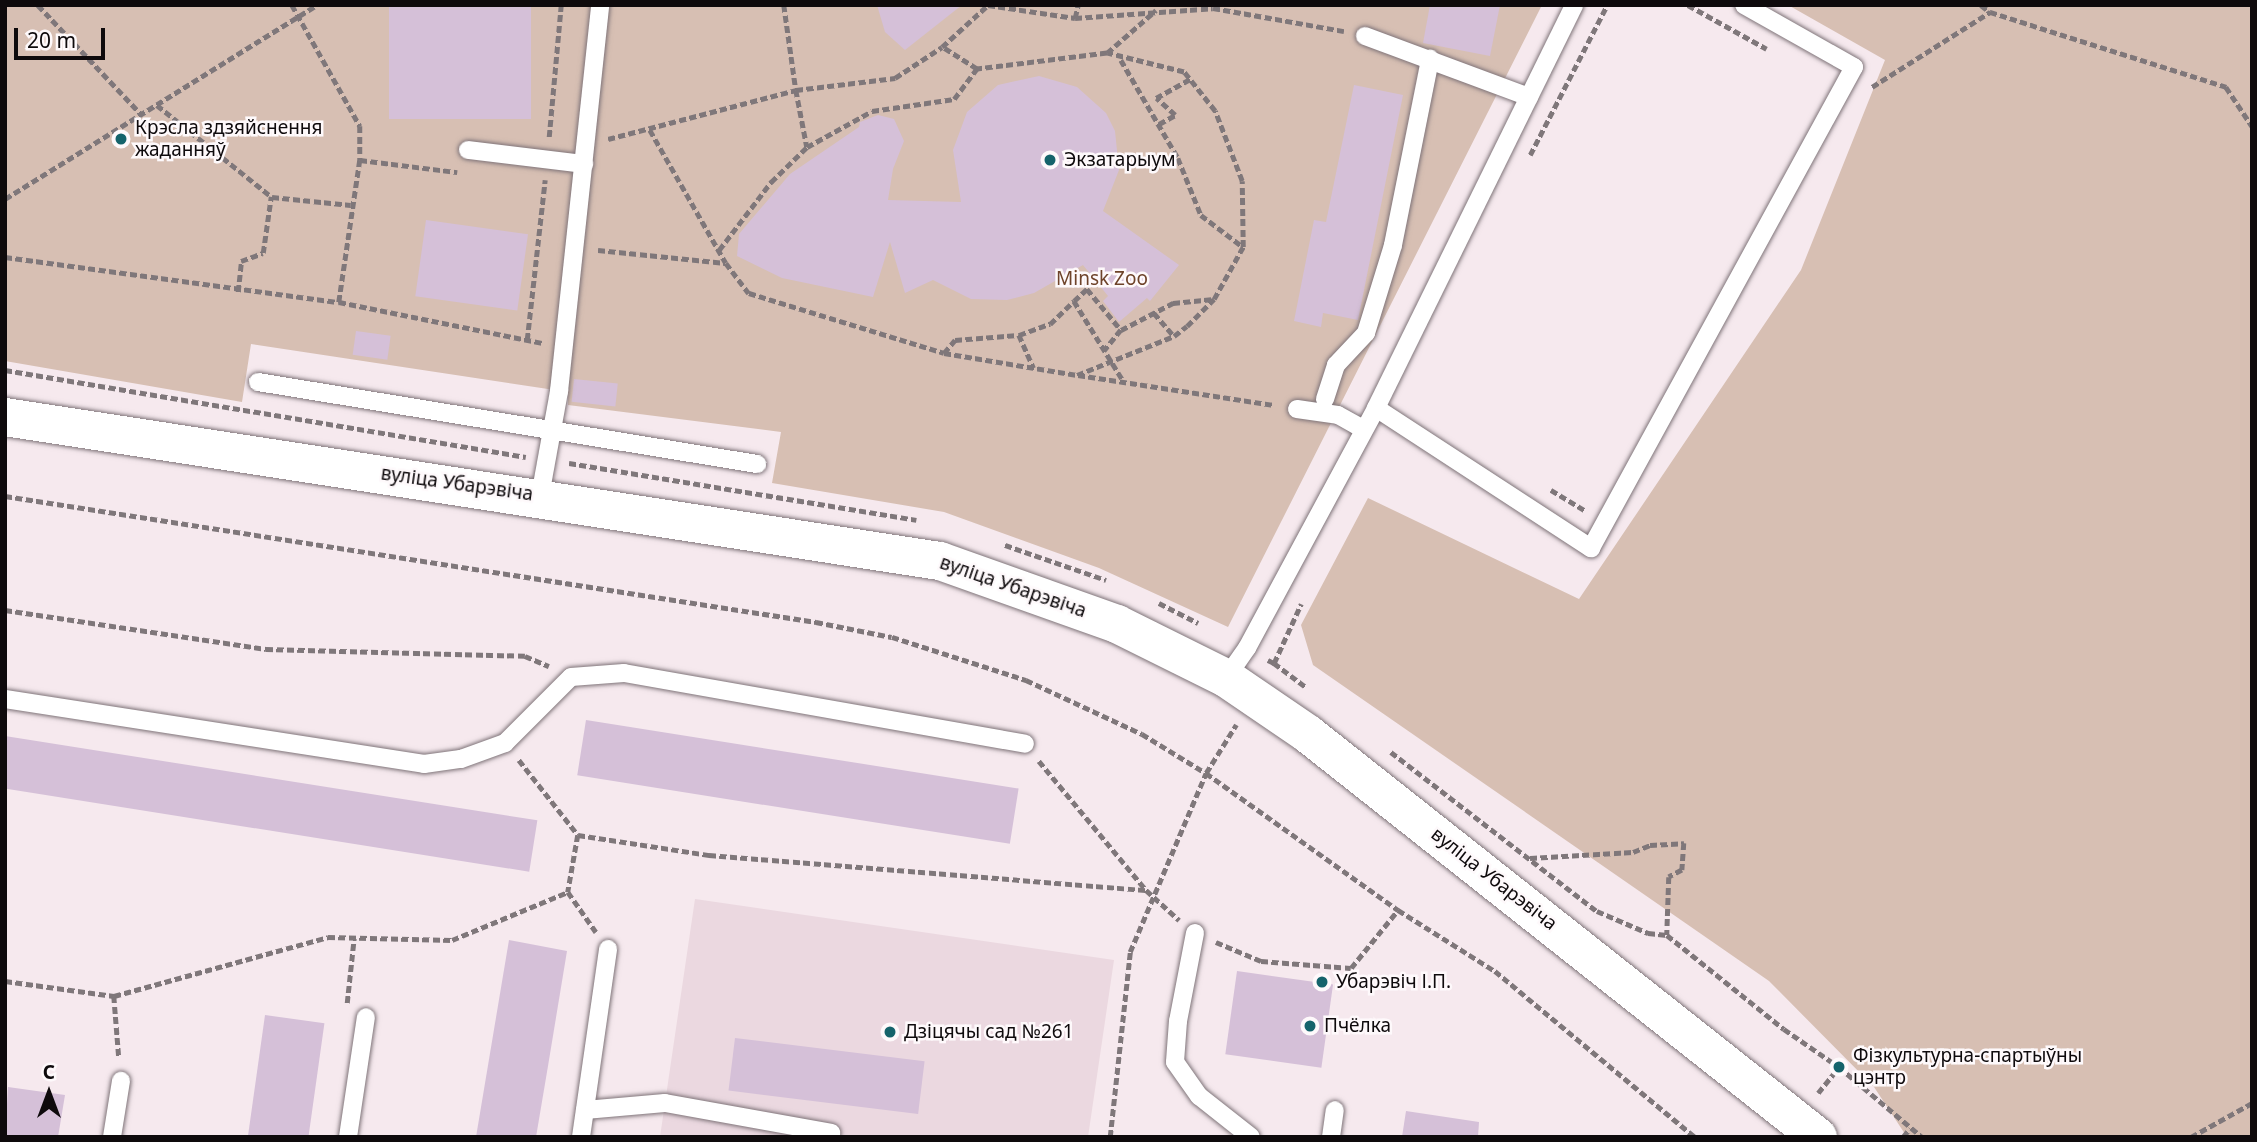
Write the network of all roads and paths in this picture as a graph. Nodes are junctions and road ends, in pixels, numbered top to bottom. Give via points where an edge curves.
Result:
1 (38, 5) edge
2 (292, 5) edge
3 (317, 5) edge
4 (600, 5) edge
5 (784, 5) edge
6 (988, 5) edge
7 (1078, 5) edge
8 (1574, 5) edge
9 (1607, 5) edge
10 (1744, 5) edge
11 (1981, 5) edge
12 (1156, 10) junction
13 (1990, 12) junction
14 (296, 19) junction
15 (1075, 19) junction
16 (1365, 36) joint
17 (942, 47) junction
18 (1107, 53) junction
19 (1121, 59) junction
20 (1430, 59) junction
21 (977, 69) junction
22 (1190, 79) junction
23 (796, 90) junction
24 (1862, 93) dead end
25 (1529, 97) junction
26 (157, 105) junction
27 (141, 114) junction
28 (1159, 124) junction
29 (2252, 126) edge
30 (650, 130) junction
31 (587, 144) junction
32 (807, 147) junction
33 (468, 150) dead end
34 (1527, 162) dead end
35 (584, 164) junction
36 (271, 197) junction
37 (5, 199) edge
38 (351, 205) junction
39 (576, 247) junction
40 (1243, 247) junction
41 (719, 251) junction
42 (5, 257) edge
43 (726, 263) junction
44 (238, 292) junction
45 (1214, 299) junction
46 (1074, 301) junction
47 (339, 302) junction
48 (1154, 313) junction
49 (1121, 330) junction
50 (1019, 335) junction
51 (1174, 336) junction
52 (564, 347) junction
53 (1104, 351) junction
54 (944, 353) junction
55 (1111, 363) junction
56 (1034, 368) junction
57 (5, 370) edge
58 (1077, 375) junction
59 (258, 382) dead end
60 (1124, 382) junction
61 (1325, 399) dead end
62 (1376, 408) junction
63 (1297, 409) joint
64 (5, 417) edge
65 (1363, 429) junction
66 (552, 433) junction
67 (757, 464) dead end
68 (543, 478) junction
69 (920, 521) dead end
70 (1002, 544) dead end
71 (1115, 584) dead end
72 (1149, 599) dead end
73 (1302, 602) dead end
74 (5, 610) edge
75 (1236, 663) junction
76 (1274, 663) junction
77 (571, 677) junction
78 (1317, 696) dead end
79 (5, 699) edge
80 (1238, 723) dead end
81 (505, 743) junction
82 (1025, 744) joint
83 (1382, 745) dead end
84 (578, 835) junction
85 (1530, 858) junction
86 (1146, 890) junction
87 (568, 892) junction
88 (1154, 898) junction
89 (1398, 910) dead end
90 (1195, 933) junction
91 (1667, 935) junction
92 (355, 938) junction
93 (608, 949) joint
94 (5, 981) edge
95 (114, 996) junction
96 (366, 1017) joint
97 (121, 1081) joint
98 (2252, 1103) edge
99 (586, 1110) junction
100 (1335, 1110) dead end
101 (1910, 1128) junction
102 (831, 1133) dead end
103 (112, 1137) edge
104 (348, 1137) edge
105 (581, 1137) edge
106 (1110, 1137) edge
107 (1251, 1137) edge
108 (1331, 1137) edge
109 (1818, 1137) edge
110 (1903, 1137) edge
111 (1922, 1137) edge
112 (2191, 1137) edge

1 - 27 path
2 - 14 path
3 - 14 path
4 - 31 lane
5 - 23 path
6 - 15 path
6 - 17 path
7 - 15 path
8 - 25 lane
9 - 34 path
10 - 62 lane via 1854,67 1591,548
11 - 13 path
12 - 15 path
12 - 16 path via 1213,8
12 - 18 path
13 - 24 path
13 - 29 path via 2227,87
14 - 26 path
14 - 38 path via 360,126 360,160
16 - 20 lane
17 - 21 path
17 - 23 path via 895,78
18 - 19 path
18 - 21 path
19 - 22 path via 1184,72
19 - 28 path
20 - 25 lane
20 - 61 lane via 1385,270 1366,333 1336,365
21 - 32 path via 954,99 872,111
22 - 28 path via 1156,98 1175,115
22 - 40 path via 1215,111 1242,181
23 - 30 path
23 - 32 path
25 - 62 lane
26 - 27 path
26 - 36 path
27 - 37 path
28 - 40 path via 1201,215
30 - 31 path
30 - 41 path
31 - 35 lane
32 - 41 path via 771,182
33 - 35 lane
35 - 39 lane
36 - 38 path
36 - 44 path via 263,253 241,261
38 - 47 path
39 - 43 path
39 - 52 lane
40 - 45 path
41 - 43 path
42 - 44 path
43 - 54 path via 749,293
44 - 47 path
45 - 48 path via 1173,303
45 - 51 path
46 - 49 path via 1087,289
46 - 50 path via 1050,324
46 - 53 path
47 - 52 path
48 - 49 path
48 - 51 path
49 - 53 path
50 - 54 path via 955,340
50 - 56 path
51 - 55 path
52 - 66 lane
53 - 55 path
54 - 56 path
55 - 58 path
55 - 60 path
56 - 58 path
57 - 68 path
58 - 60 path
59 - 66 lane
60 - 63 path
62 - 65 lane
63 - 65 lane via 1338,415
64 - 68 main road, вуліца Убарэвіча
65 - 75 lane
66 - 67 lane
66 - 68 lane
68 - 69 path
68 - 75 main road, вуліца Убарэвіча via 940,561
70 - 71 path
72 - 75 path
73 - 76 path
74 - 77 path via 266,649 525,656
75 - 76 path
75 - 109 main road, вуліца Убарэвіча via 1386,794
76 - 78 path
77 - 81 lane
77 - 82 lane via 624,673
79 - 81 lane via 424,764 461,759
80 - 88 path via 1206,773
81 - 84 path
82 - 86 path
83 - 85 path
84 - 86 path via 709,855
84 - 87 path
85 - 91 path via 1597,911 1648,933
85 - 91 path via 1633,852 1684,843 1682,870 1669,877
86 - 88 path
87 - 92 path via 452,940
87 - 93 path
88 - 90 path
88 - 106 path via 1130,952
89 - 90 path via 1351,968 1261,961
90 - 107 lane via 1175,1062 1199,1096
91 - 101 path via 1839,1067
92 - 95 path via 328,937
92 - 96 path via 345,1014
93 - 99 lane
94 - 95 path
95 - 97 path
96 - 104 lane
97 - 103 lane
98 - 112 path
99 - 102 lane via 665,1103
99 - 105 lane
100 - 108 lane
101 - 110 path
101 - 111 path

